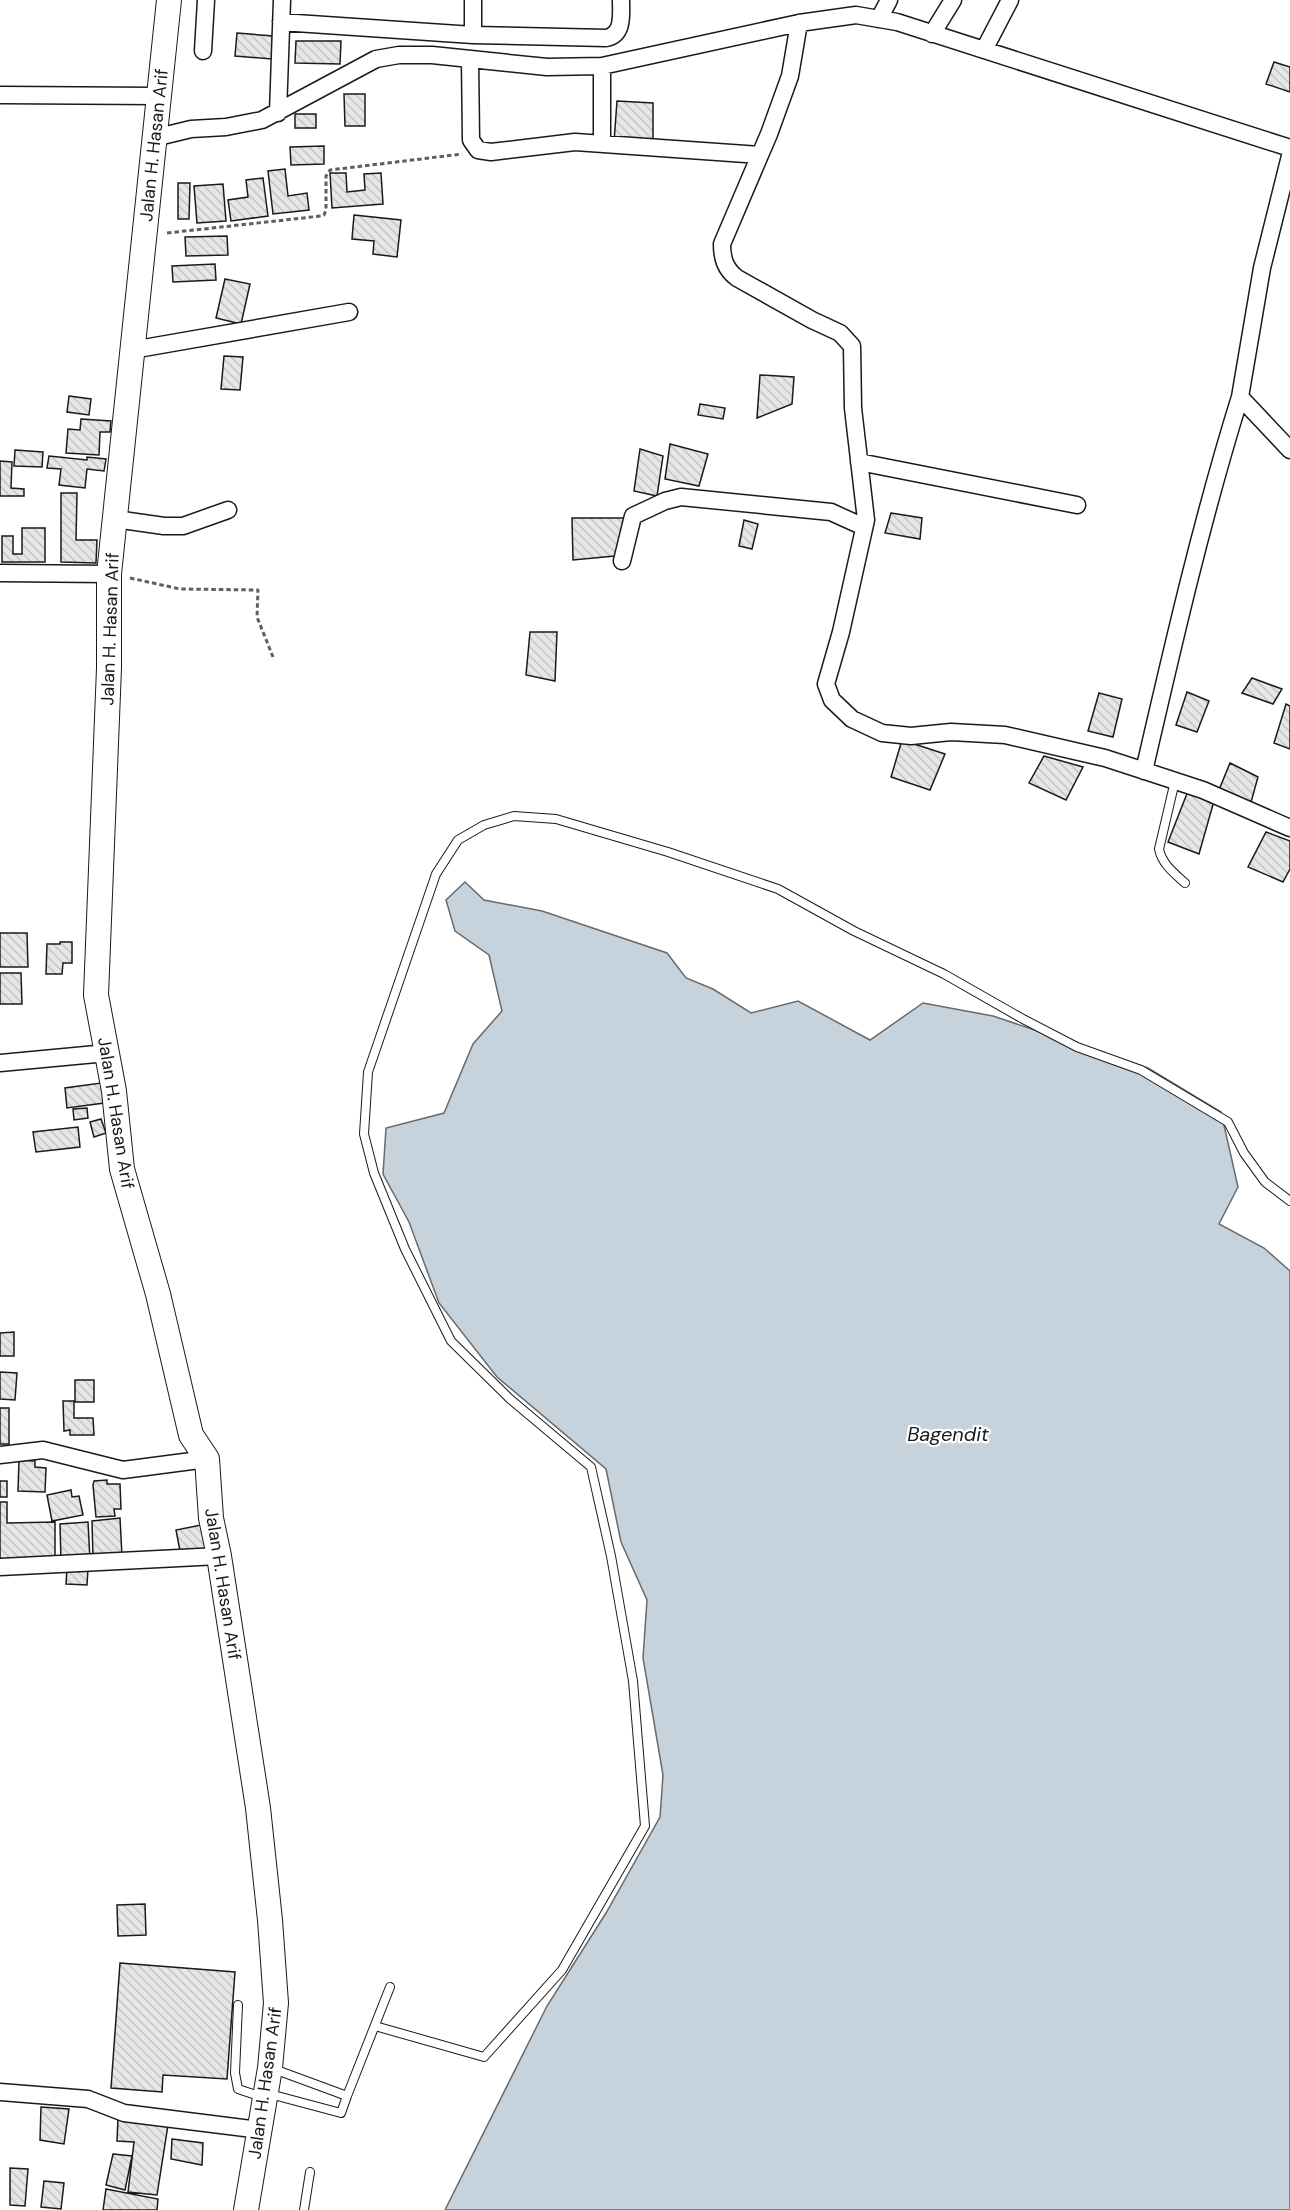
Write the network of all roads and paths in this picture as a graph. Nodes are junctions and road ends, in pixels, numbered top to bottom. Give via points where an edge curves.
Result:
1 (169, 0) edge
2 (206, 0) edge
3 (282, 0) edge
4 (473, 0) edge
5 (621, 0) edge
6 (889, 0) edge
7 (953, 0) edge
8 (1010, 0) edge
9 (879, 19) junction
10 (281, 22) junction
11 (799, 23) junction
12 (933, 34) junction
13 (473, 35) junction
14 (984, 50) junction
15 (203, 51) dead end
16 (470, 59) junction
17 (602, 66) junction
18 (0, 95) edge
19 (159, 96) junction
20 (278, 113) junction
21 (154, 138) junction
22 (602, 144) junction
23 (1290, 148) edge
24 (484, 152) junction
25 (760, 154) junction
26 (1290, 156) edge
27 (144, 235) junction
28 (349, 312) dead end
29 (132, 350) junction
30 (1240, 397) junction
31 (1290, 450) edge
32 (859, 462) junction
33 (1077, 506) dead end
34 (228, 510) dead end
35 (115, 519) junction
36 (864, 527) junction
37 (622, 561) dead end
38 (0, 573) edge
39 (109, 574) junction
40 (273, 657) dead end
41 (1144, 771) junction
42 (1175, 781) junction
43 (1290, 828) edge
44 (1185, 883) dead end
45 (107, 1053) junction
46 (0, 1063) edge
47 (1290, 1201) edge
48 (0, 1455) edge
49 (207, 1459) junction
50 (219, 1556) junction
51 (0, 1567) edge
52 (390, 1986) dead end
53 (238, 2005) dead end
54 (375, 2026) junction
55 (270, 2068) junction
56 (0, 2092) edge
57 (266, 2096) junction
58 (347, 2096) junction
59 (260, 2130) junction
60 (310, 2172) dead end
61 (246, 2210) edge
62 (304, 2210) edge

1 - 19 main road, Jalan H. Hasan Arif
2 - 15 street
3 - 10 street
4 - 13 street
5 - 13 street via 620,26 611,37
6 - 9 street
7 - 12 street
8 - 14 street
9 - 11 street via 856,15
9 - 12 street
10 - 13 street
10 - 20 street
11 - 17 street
11 - 25 street via 790,76
12 - 14 street
14 - 23 street
16 - 17 street via 547,67
16 - 20 street via 399,55 376,58
16 - 24 street via 471,140
17 - 22 street
18 - 19 street
19 - 21 main road, Jalan H. Hasan Arif
20 - 21 street via 262,120
21 - 27 main road, Jalan H. Hasan Arif
22 - 24 street via 574,142
22 - 25 street
24 - 27 path via 330,170 326,176 326,210 321,216
25 - 32 street via 722,244 722,256 737,278 840,333 852,346
26 - 30 street via 1262,268
27 - 29 main road, Jalan H. Hasan Arif
28 - 29 street
29 - 35 main road, Jalan H. Hasan Arif
30 - 31 street
30 - 41 street via 1171,651
32 - 33 street
32 - 36 street
34 - 35 street via 183,526
35 - 39 main road, Jalan H. Hasan Arif
36 - 37 street via 831,512 681,497 633,516
36 - 41 street via 826,684 832,700 852,718 882,733 1005,735
38 - 39 street
39 - 40 path via 180,589 258,590 257,617
39 - 45 main road, Jalan H. Hasan Arif via 96,995
41 - 42 street
42 - 43 street
42 - 44 lane via 1159,849 1165,864
45 - 46 street
45 - 49 main road, Jalan H. Hasan Arif via 122,1168 158,1294 190,1435
47 - 54 lane via 1265,1182 1228,1122 1141,1070 1077,1047 778,889 556,819 514,816 484,825 458,840 436,874 368,1072 364,1134 374,1173 405,1249 451,1341 510,1399 591,1467 633,1681 645,1826 561,1970 484,2058
48 - 49 street via 43,1450 123,1470
49 - 50 main road, Jalan H. Hasan Arif via 211,1518
50 - 51 street
50 - 55 main road, Jalan H. Hasan Arif via 258,1808 270,1920 276,2003
52 - 54 lane
53 - 57 lane via 238,2089
54 - 58 lane
55 - 57 main road, Jalan H. Hasan Arif
55 - 58 lane
56 - 59 street via 88,2099 117,2112
57 - 58 lane via 341,2113
57 - 59 main road, Jalan H. Hasan Arif
59 - 61 main road, Jalan H. Hasan Arif
60 - 62 lane

